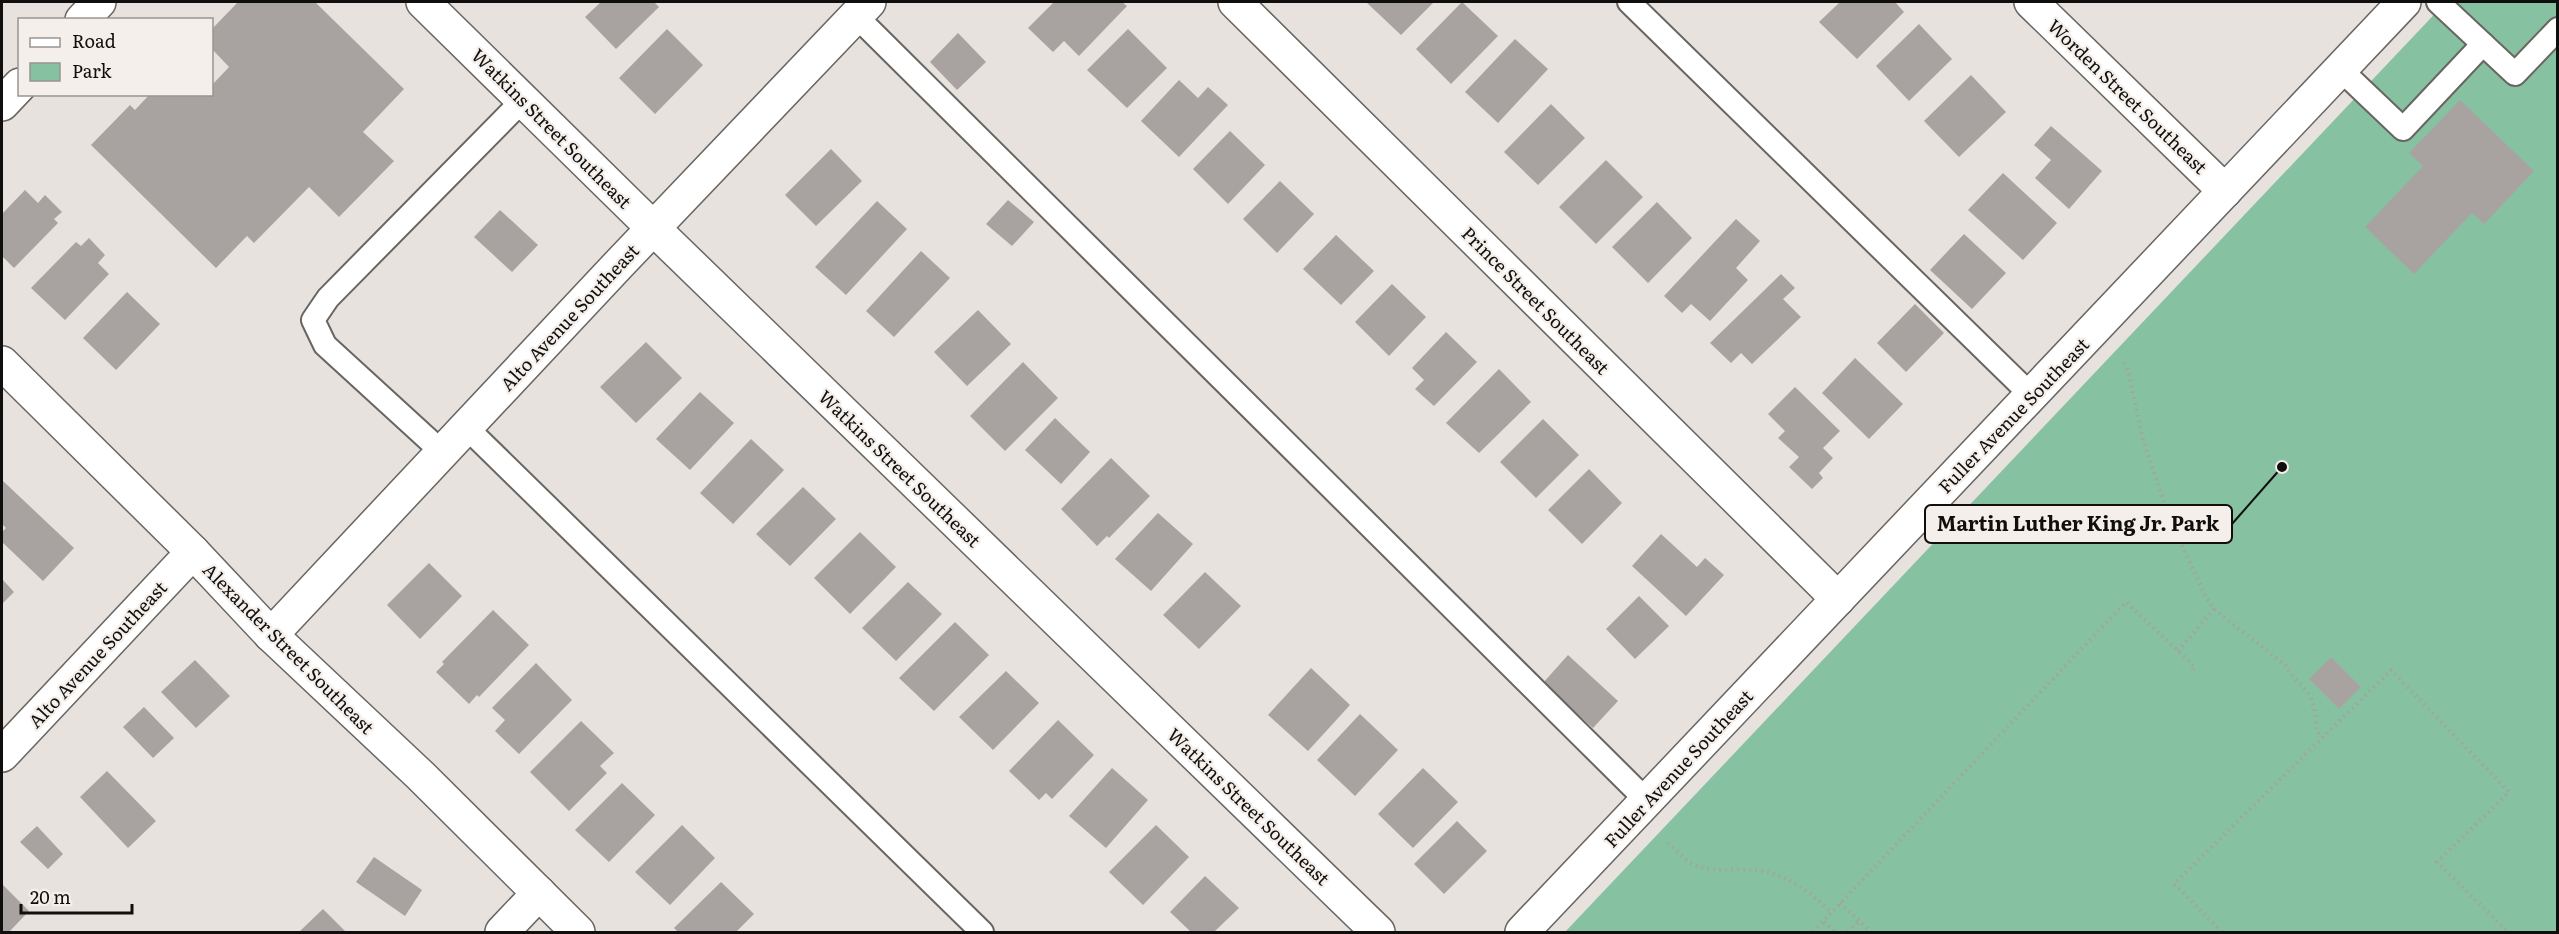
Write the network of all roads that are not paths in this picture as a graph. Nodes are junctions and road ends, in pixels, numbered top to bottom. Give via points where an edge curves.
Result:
1 (99, 2) edge
2 (423, 2) edge
3 (1234, 2) edge
4 (1629, 2) edge
5 (2031, 2) edge
6 (2403, 2) edge
7 (2438, 2) edge
8 (862, 9) edge
9 (84, 18) edge
10 (2558, 29) edge
11 (2483, 44) junction
12 (2340, 69) junction
13 (18, 87) edge
14 (523, 100) junction
15 (2, 104) edge
16 (2225, 191) junction
17 (653, 228) junction
18 (2, 363) edge
19 (2032, 396) junction
20 (466, 427) junction
21 (442, 452) junction
22 (193, 552) junction
23 (1838, 598) junction
24 (271, 634) junction
25 (2, 755) edge
26 (1647, 801) junction
27 (539, 893) junction
28 (502, 933) edge
29 (578, 933) edge
30 (982, 933) edge
31 (1378, 933) edge
32 (1522, 933) edge

1 - 9 street
2 - 14 street, Watkins Street Southeast
3 - 23 street, Prince Street Southeast
4 - 19 lane
5 - 16 street, Worden Street Southeast
6 - 12 street, Fuller Avenue Southeast
7 - 11 lane
8 - 17 street, Alto Avenue Southeast
8 - 26 lane
10 - 11 lane via 2515,74
11 - 12 lane via 2403,129
12 - 16 street, Fuller Avenue Southeast
13 - 15 street
14 - 17 street, Watkins Street Southeast
14 - 21 lane via 328,298 314,320 325,345
16 - 19 street, Fuller Avenue Southeast
17 - 20 street, Alto Avenue Southeast
17 - 31 street, Watkins Street Southeast
18 - 22 street, Alexander Street Southeast
19 - 23 street, Fuller Avenue Southeast
20 - 21 street, Alto Avenue Southeast
20 - 30 lane
21 - 24 street, Alto Avenue Southeast
22 - 24 street, Alexander Street Southeast
22 - 25 street, Alto Avenue Southeast
23 - 26 street, Fuller Avenue Southeast
24 - 27 street, Alexander Street Southeast
26 - 32 street, Fuller Avenue Southeast
27 - 28 street
27 - 29 street, Alexander Street Southeast

